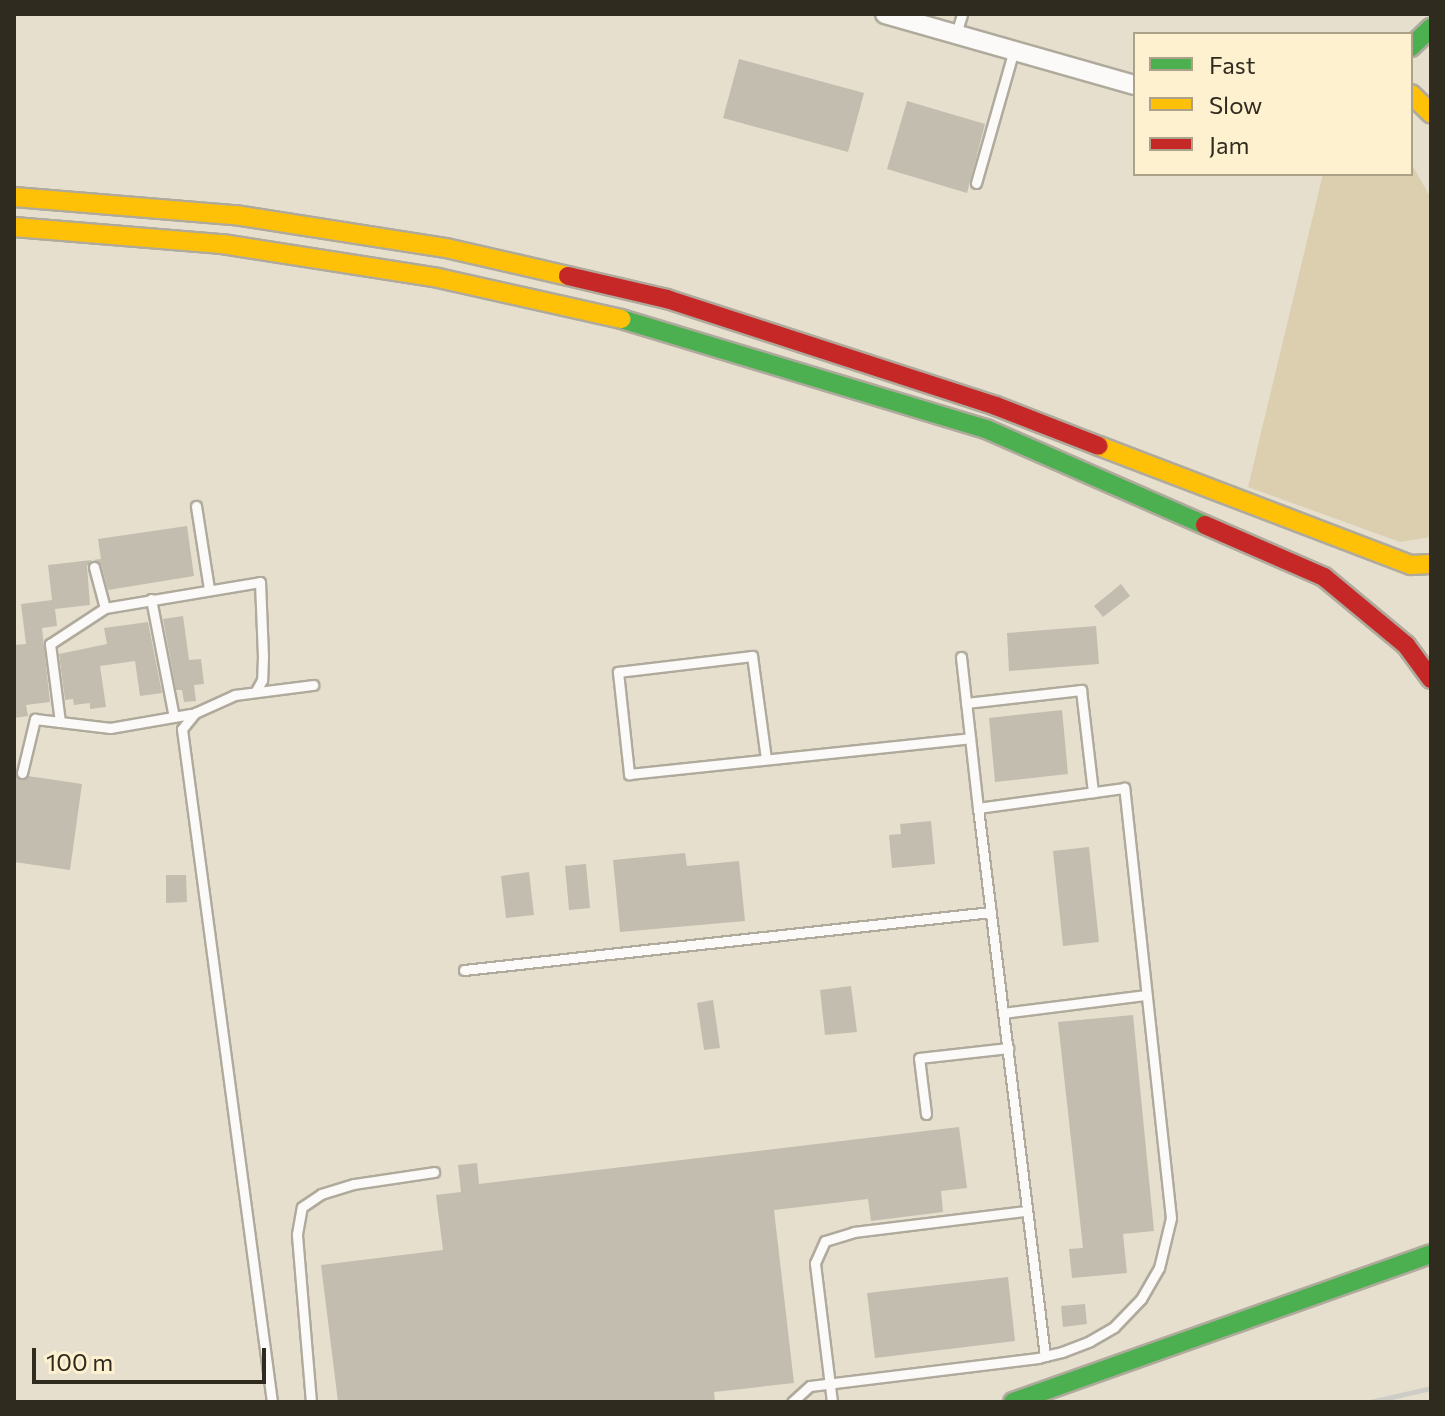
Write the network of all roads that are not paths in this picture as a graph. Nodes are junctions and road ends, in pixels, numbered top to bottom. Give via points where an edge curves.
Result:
1 (885, 14) edge
2 (962, 14) edge
3 (1431, 28) edge
4 (956, 34) junction
5 (1413, 45) edge
6 (1014, 50) junction
7 (1133, 84) edge
8 (976, 183) dead end
9 (14, 197) edge
10 (14, 227) edge
11 (196, 506) dead end
12 (1431, 564) edge
13 (94, 567) dead end
14 (209, 589) junction
15 (151, 599) junction
16 (105, 608) junction
17 (961, 657) dead end
18 (1431, 679) edge
19 (313, 685) dead end
20 (256, 691) junction
21 (966, 703) junction
22 (195, 713) junction
23 (174, 717) junction
24 (60, 722) junction
25 (970, 738) junction
26 (766, 759) junction
27 (22, 773) dead end
28 (1093, 792) junction
29 (978, 808) junction
30 (991, 912) junction
31 (464, 970) dead end
32 (1146, 995) junction
33 (1003, 1013) junction
34 (1008, 1048) junction
35 (926, 1114) dead end
36 (434, 1172) dead end
37 (1026, 1211) junction
38 (1431, 1254) edge
39 (1045, 1356) junction
40 (829, 1384) junction
41 (272, 1402) edge
42 (311, 1402) edge
43 (792, 1402) edge
44 (832, 1402) edge
45 (1013, 1402) edge

1 - 4 street
2 - 4 lane
3 - 5 main road
4 - 6 street
6 - 7 street
6 - 8 lane
9 - 12 main road via 250,218 446,248 667,299 996,406 1411,565
10 - 18 main road via 222,244 438,278 654,326 986,429 1324,577 1406,645
11 - 14 lane
13 - 16 lane
14 - 15 lane
14 - 20 lane via 260,582 263,668
15 - 16 lane
15 - 23 lane
16 - 24 lane via 50,644
17 - 21 lane
19 - 20 lane
20 - 22 lane
21 - 25 lane
21 - 28 lane via 1081,690
22 - 23 lane
22 - 41 lane via 184,721 182,737
23 - 24 lane via 110,728
24 - 27 lane via 35,719
25 - 26 lane
25 - 29 lane
26 - 26 lane via 629,774 618,672 752,656
28 - 29 lane
28 - 32 lane via 1124,788
29 - 30 lane
30 - 31 lane
30 - 33 lane
32 - 33 lane
32 - 39 lane via 1171,1218 1168,1243 1141,1299 1114,1327
33 - 34 lane
34 - 35 lane via 919,1058
34 - 37 lane
36 - 42 lane via 354,1184 321,1194 302,1207 297,1234
37 - 39 lane
37 - 40 lane via 854,1232 825,1241 815,1263
38 - 45 main road
39 - 40 lane
40 - 43 lane via 800,1391
40 - 44 lane

